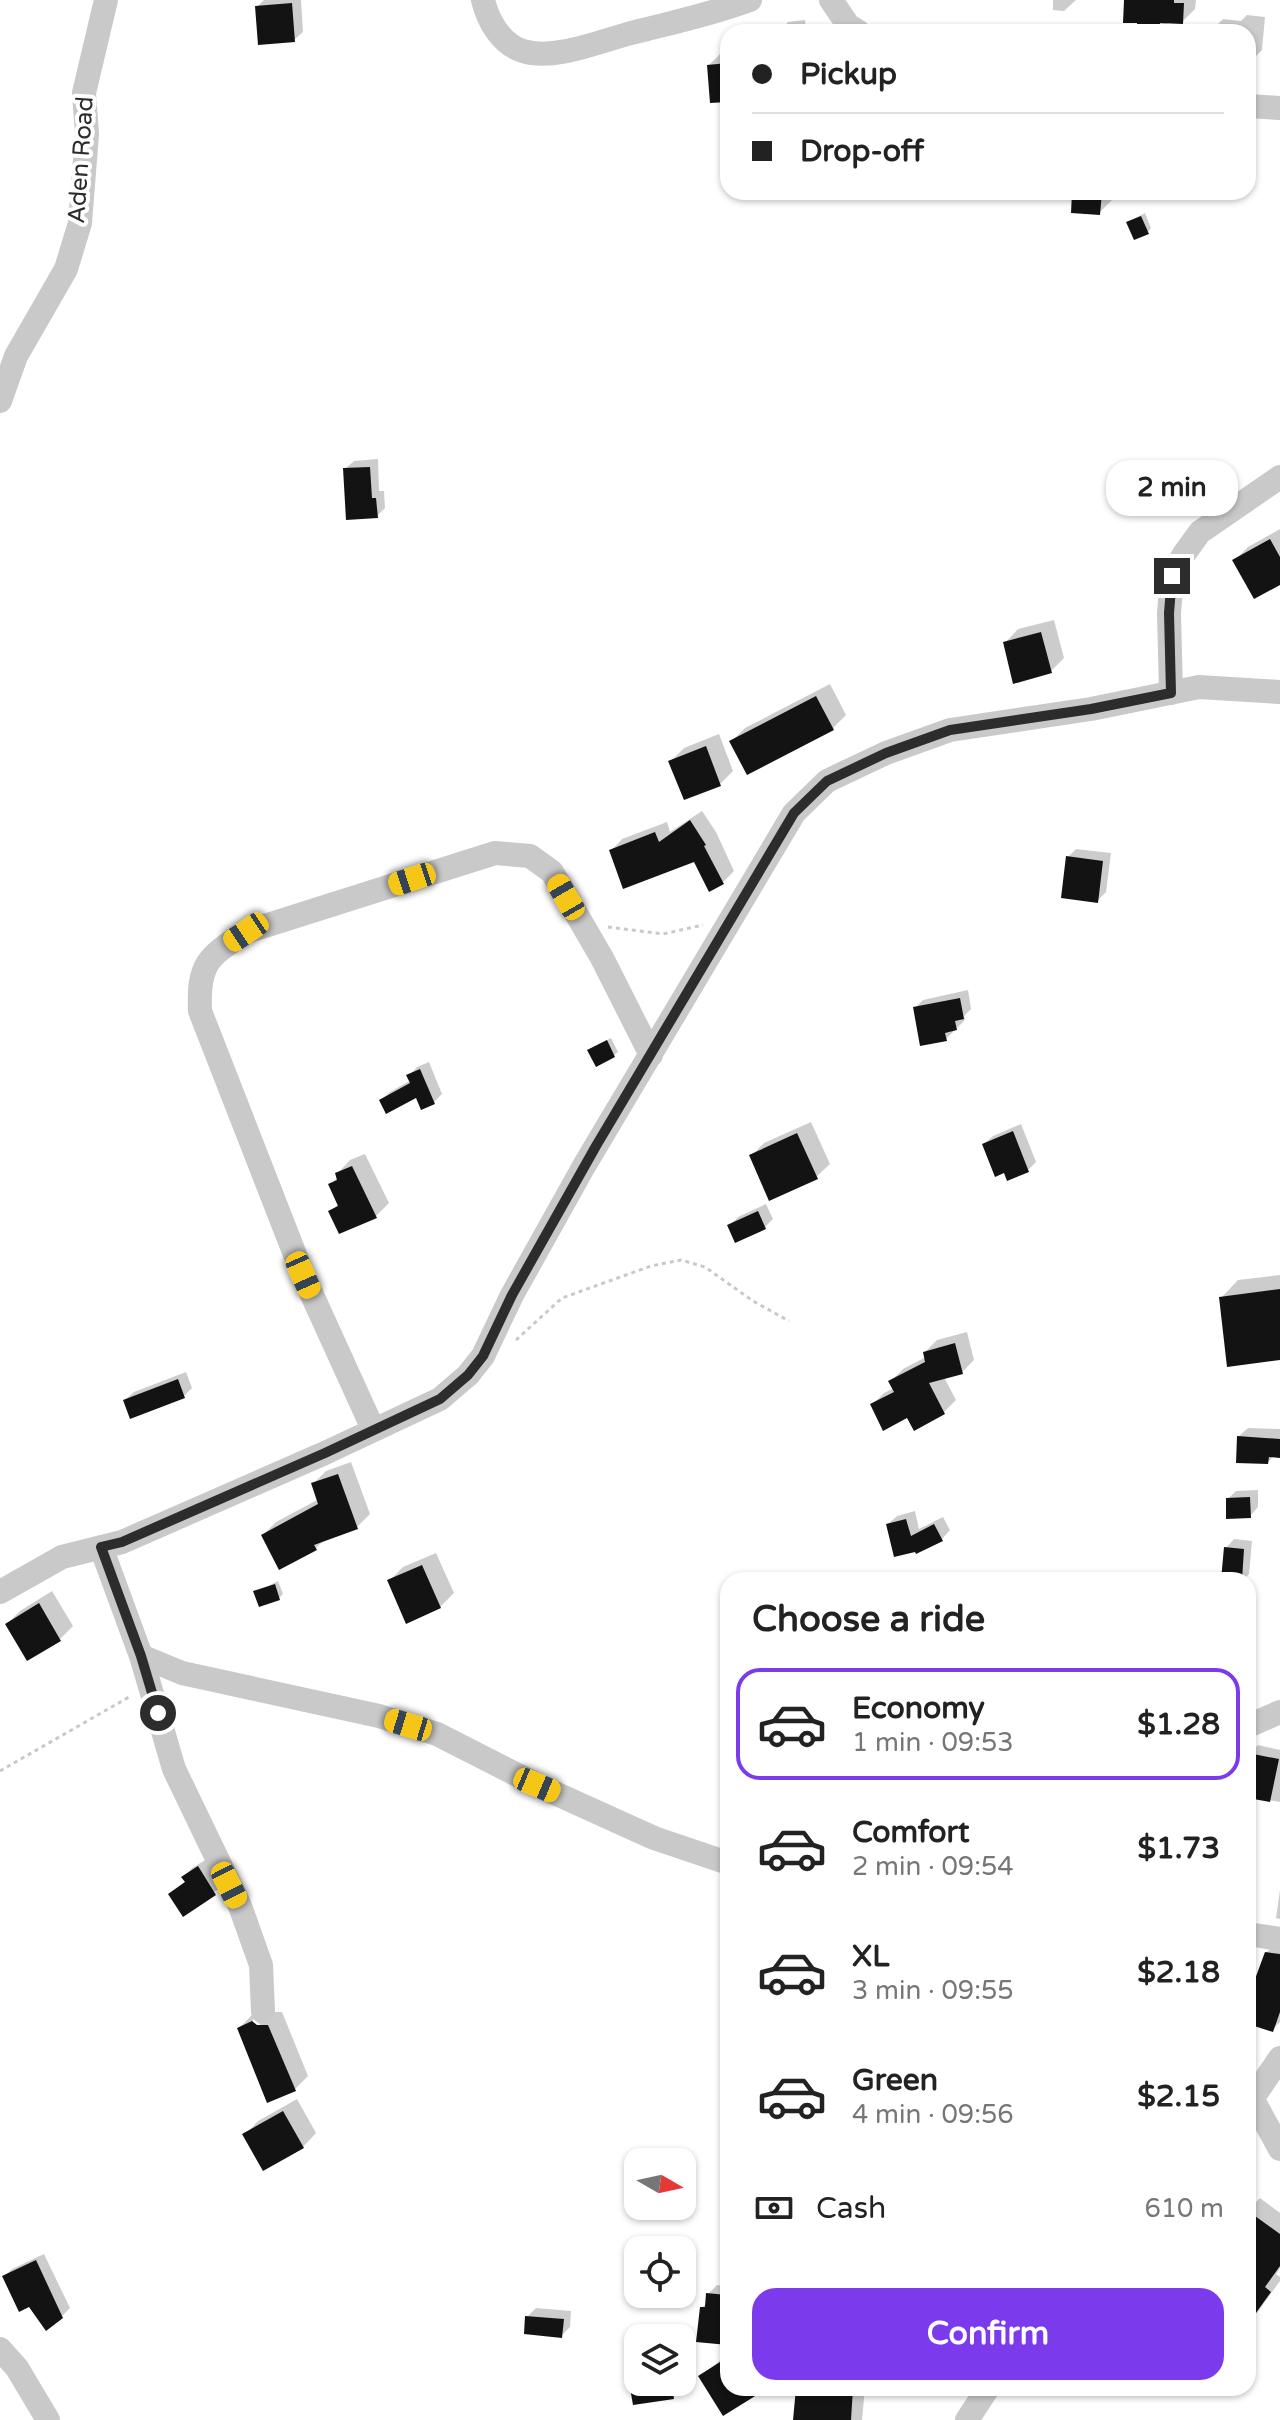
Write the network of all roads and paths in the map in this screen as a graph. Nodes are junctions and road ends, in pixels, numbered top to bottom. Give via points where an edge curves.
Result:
1 (106, 0) edge
2 (483, 0) edge
3 (750, 0) edge
4 (831, 0) edge
5 (847, 24) edge
6 (1256, 106) edge
7 (1280, 108) edge
8 (0, 401) edge
9 (1280, 477) edge
10 (1280, 692) edge
11 (1171, 693) junction
12 (731, 919) junction
13 (581, 922) junction
14 (651, 1055) junction
15 (789, 1321) dead end
16 (483, 1356) junction
17 (373, 1429) junction
18 (101, 1547) junction
19 (0, 1592) edge
20 (141, 1656) junction
21 (150, 1685) junction
22 (1280, 1712) edge
23 (1256, 1722) edge
24 (0, 1771) edge
25 (720, 1860) edge
26 (1256, 1935) edge
27 (1280, 1939) edge
28 (263, 2011) dead end
29 (1280, 2058) edge
30 (1256, 2094) edge
31 (1256, 2112) edge
32 (1280, 2149) edge
33 (0, 2349) edge
34 (983, 2396) edge
35 (48, 2420) edge
36 (967, 2420) edge

1 - 8 street, Aden Road via 84,93 87,134 80,223 66,269 16,356
2 - 3 street via 502,38 539,54
4 - 5 street
6 - 7 street
9 - 11 street via 1200,532 1172,576
10 - 11 street via 1199,687
11 - 12 street via 950,730 827,781 794,813
12 - 13 path via 663,934
12 - 14 street
13 - 14 street
13 - 17 street via 552,872 530,856 495,853 246,932 211,955 199,983 200,1011 297,1260
14 - 16 street via 512,1295
15 - 16 path via 705,1267 681,1260 562,1298 508,1346
16 - 17 street via 440,1399
17 - 18 street
18 - 19 street via 62,1557
18 - 20 street
20 - 21 street
20 - 25 street via 182,1673 379,1716 437,1734 654,1838
21 - 24 path
21 - 28 street via 174,1769 240,1906 261,1965
22 - 23 street
26 - 27 street
29 - 30 street
31 - 32 street
33 - 35 street
34 - 36 street

